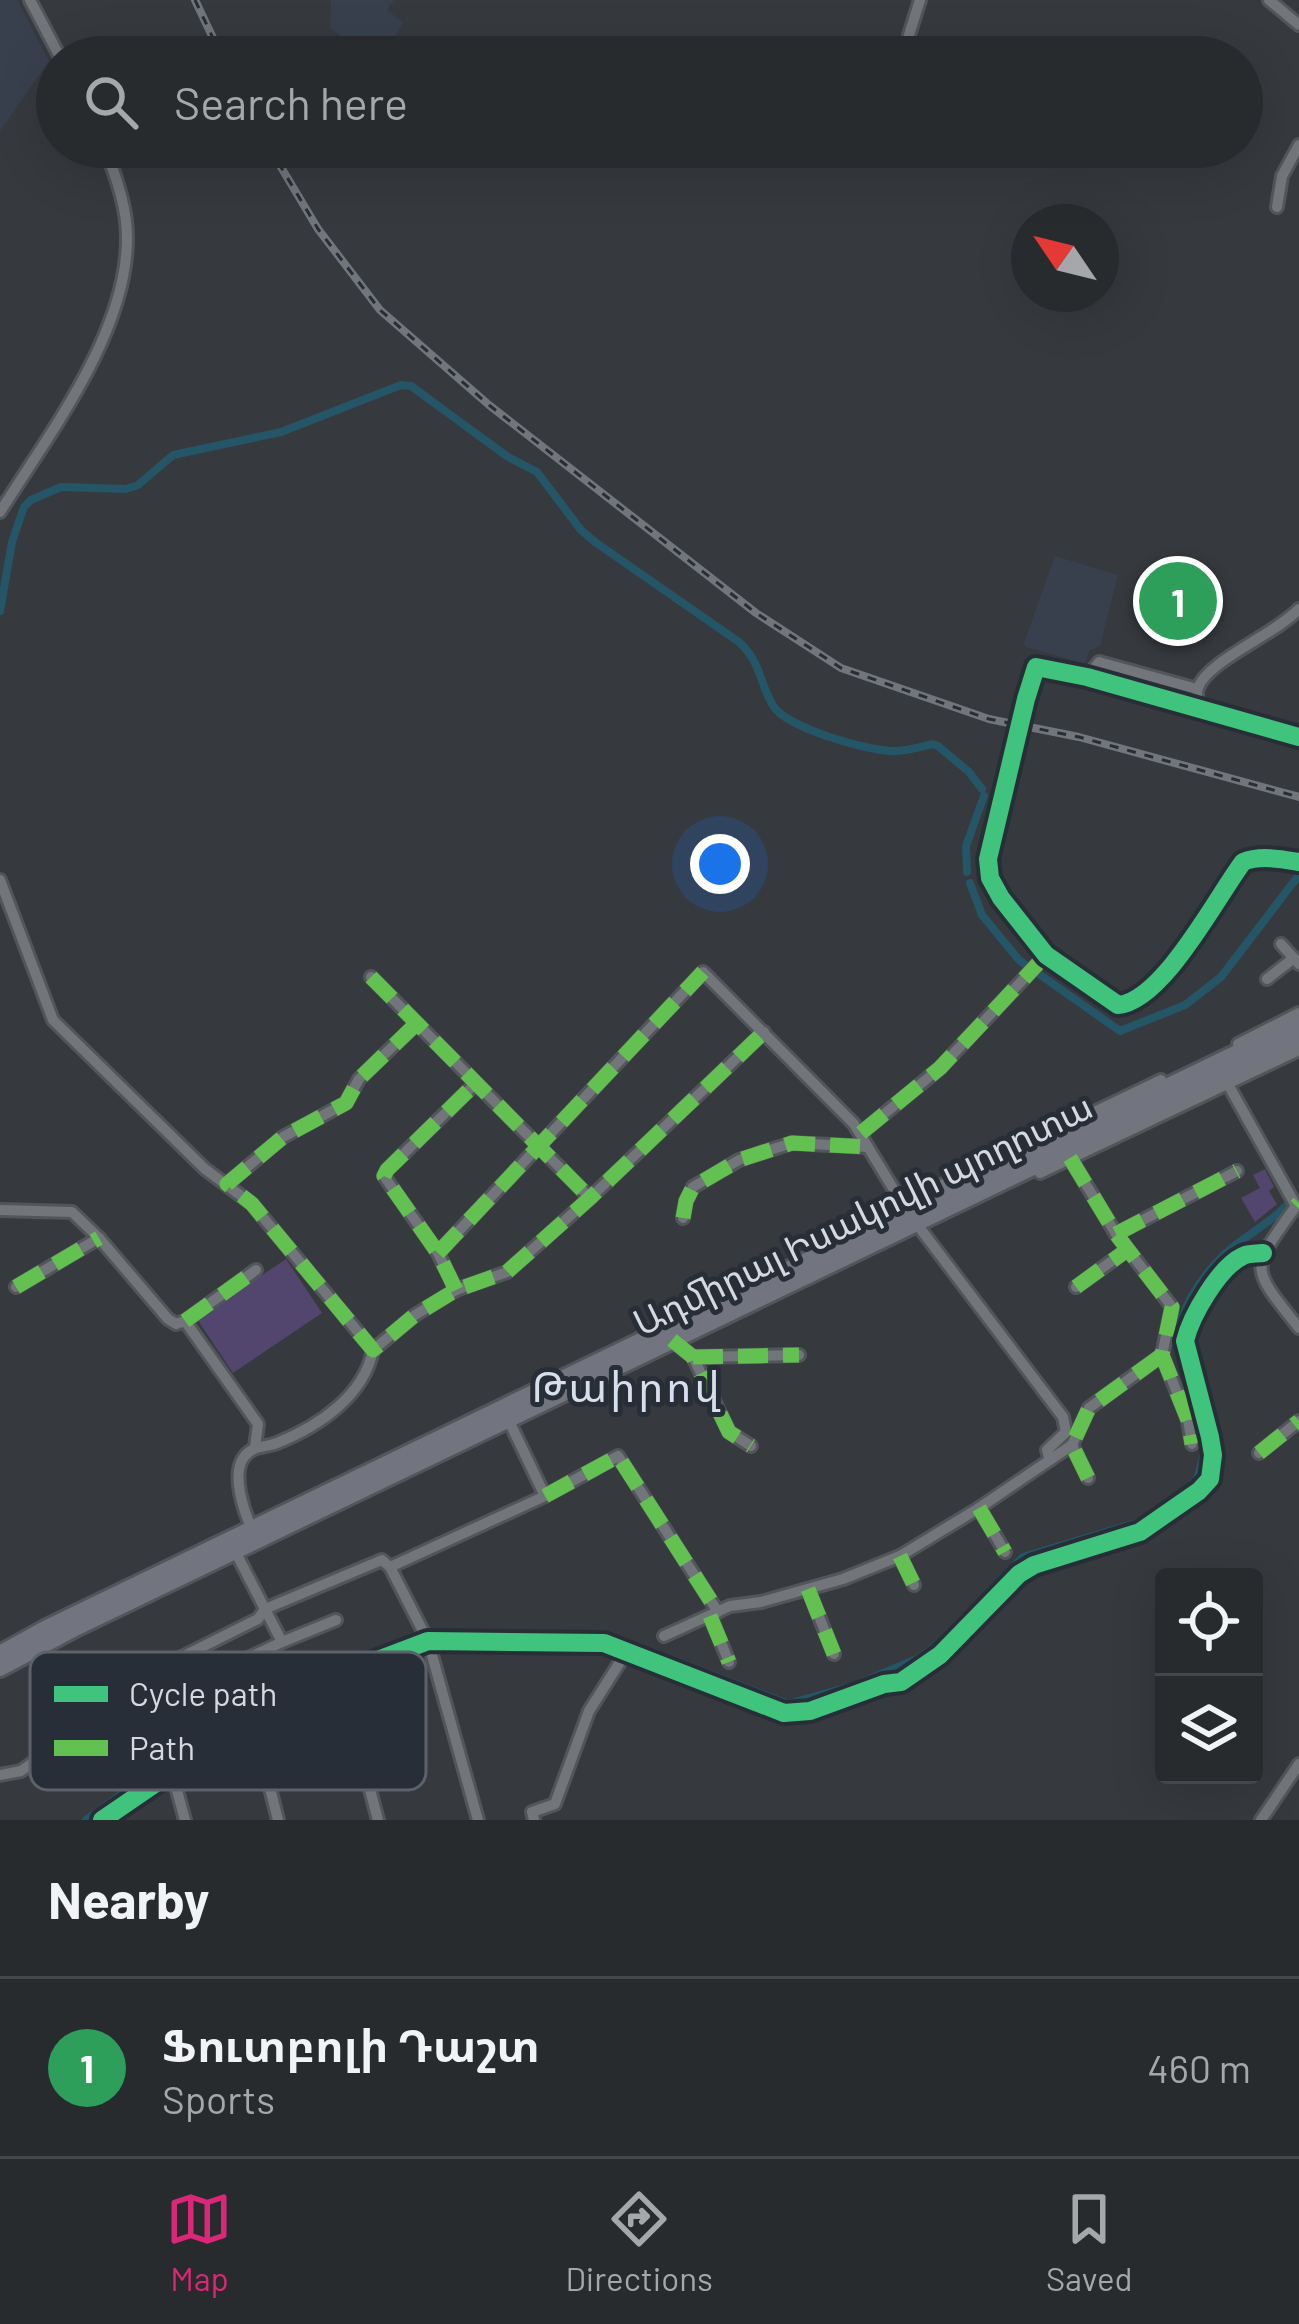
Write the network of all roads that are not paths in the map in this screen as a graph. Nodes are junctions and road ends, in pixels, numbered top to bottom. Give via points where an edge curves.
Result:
1 (31, 0) edge
2 (920, 0) edge
3 (1269, 0) edge
4 (1299, 25) edge
5 (909, 35) dead end
6 (49, 36) edge
7 (1299, 145) edge
8 (110, 168) edge
9 (1277, 207) dead end
10 (0, 512) edge
11 (1299, 609) edge
12 (1087, 677) junction
13 (1197, 689) junction
14 (1197, 708) junction
15 (1299, 736) edge
16 (1299, 862) edge
17 (0, 880) edge
18 (1281, 944) dead end
19 (1042, 961) junction
20 (1296, 961) edge
21 (371, 977) dead end
22 (1267, 979) dead end
23 (1299, 1013) edge
24 (1299, 1023) edge
25 (416, 1024) junction
26 (764, 1032) junction
27 (1299, 1039) edge
28 (1299, 1050) edge
29 (1221, 1070) junction
30 (476, 1084) junction
31 (860, 1133) junction
32 (538, 1147) junction
33 (868, 1147) junction
34 (1070, 1158) junction
35 (1237, 1171) dead end
36 (227, 1184) junction
37 (590, 1198) junction
38 (1298, 1204) edge
39 (0, 1210) edge
40 (919, 1214) junction
41 (683, 1218) dead end
42 (1115, 1234) junction
43 (98, 1238) junction
44 (1127, 1250) junction
45 (438, 1253) junction
46 (1263, 1253) junction
47 (256, 1270) dead end
48 (16, 1287) dead end
49 (1076, 1287) dead end
50 (456, 1290) junction
51 (184, 1322) junction
52 (1299, 1328) edge
53 (672, 1340) junction
54 (374, 1350) junction
55 (799, 1355) dead end
56 (1162, 1355) junction
57 (693, 1357) junction
58 (508, 1419) junction
59 (1299, 1421) edge
60 (1072, 1444) junction
61 (1192, 1444) dead end
62 (751, 1446) dead end
63 (255, 1447) junction
64 (1259, 1453) dead end
65 (1050, 1460) junction
66 (1088, 1478) dead end
67 (545, 1496) junction
68 (979, 1508) junction
69 (253, 1528) junction
70 (235, 1551) junction
71 (1005, 1552) dead end
72 (900, 1556) junction
73 (391, 1567) junction
74 (914, 1585) dead end
75 (808, 1589) junction
76 (265, 1609) junction
77 (714, 1614) junction
78 (336, 1620) dead end
79 (425, 1635) junction
80 (664, 1636) dead end
81 (282, 1642) junction
82 (627, 1651) junction
83 (30, 1652) edge
84 (30, 1652) edge
85 (192, 1652) edge
86 (261, 1652) edge
87 (388, 1652) edge
88 (0, 1654) edge
89 (834, 1654) dead end
90 (729, 1662) dead end
91 (0, 1668) edge
92 (1299, 1764) edge
93 (30, 1765) edge
94 (0, 1775) edge
95 (146, 1790) edge
96 (177, 1790) edge
97 (270, 1790) edge
98 (370, 1790) edge
99 (102, 1820) edge
100 (185, 1820) edge
101 (278, 1820) edge
102 (378, 1820) edge
103 (478, 1820) edge
104 (534, 1820) edge
105 (1261, 1820) edge

1 - 6 street
2 - 5 street
3 - 4 street
7 - 9 street
8 - 10 street via 127,237 106,335
11 - 13 street via 1209,671
12 - 13 street via 1099,662
12 - 14 street
12 - 19 street, bridge via 1036,667 988,859 990,878
13 - 14 street
14 - 15 street
16 - 19 street via 1243,862 1168,973 1126,1005
17 - 36 street via 53,1020
18 - 20 street
19 - 31 street via 940,1068
20 - 22 street
21 - 25 street
23 - 29 street
24 - 29 highway, Ադմիրալ Իսակովի պողոտա
25 - 30 street
25 - 36 street via 359,1079 346,1103 283,1137
26 - 31 street
26 - 32 street via 703,972
26 - 37 street
27 - 29 highway, Ադմիրալ Իսակովի պողոտա
28 - 29 street
29 - 34 street
29 - 38 street
29 - 40 highway, Ադմիրալ Իսակովի պողոտա
30 - 32 street
30 - 45 street via 385,1178
31 - 33 street
32 - 37 street
32 - 45 street
33 - 40 street
33 - 41 street via 792,1143 739,1160 693,1187
34 - 40 street via 941,1219
34 - 42 street
35 - 42 street
36 - 54 street
37 - 50 street via 507,1272
38 - 46 street
39 - 43 street via 72,1212
40 - 53 highway, Ադմիրալ Իսակովի պողոտա
40 - 65 street via 1063,1417 1066,1432 1047,1450
40 - 69 highway, Ադմիրալ Իսակովի պողոտա
42 - 44 street
43 - 48 street
43 - 51 street via 168,1319
44 - 49 street
44 - 56 street via 1172,1307
45 - 50 street
46 - 52 street via 1261,1276
46 - 82 street via 1243,1256 1219,1278 1185,1341 1210,1437 1210,1479 1156,1522 1034,1565 901,1682 784,1713
47 - 51 street
50 - 54 street
51 - 63 street via 258,1424
53 - 57 street
53 - 58 highway, Ադմիրալ Իսակովի պողոտա
54 - 63 street via 369,1372 335,1411
55 - 57 street
56 - 60 street via 1089,1408
56 - 61 street
57 - 62 street via 729,1432
58 - 67 street
58 - 70 highway, Ադմիրալ Իսակովի պողոտա
59 - 64 street
60 - 65 street
60 - 66 street
63 - 69 street via 238,1467
65 - 68 street
67 - 73 street
67 - 77 street via 618,1456
68 - 71 street
68 - 72 street
69 - 88 highway, Ադմիրալ Իսակովի պողոտա
70 - 76 street
70 - 84 highway, Ադմիրալ Իսակովի պողոտա
72 - 74 street
72 - 75 street
73 - 76 street via 382,1560
73 - 79 street
75 - 77 street
75 - 89 street
76 - 81 street
76 - 85 street
77 - 80 street
77 - 90 street
78 - 81 street
79 - 82 street via 604,1643
79 - 87 street
79 - 103 street
81 - 86 street
82 - 104 street via 589,1711 555,1804 532,1812
83 - 91 highway, Ադմիրալ Իսակովի պողոտա
92 - 105 street
93 - 94 street
95 - 99 street
96 - 100 street
97 - 101 street
98 - 102 street

